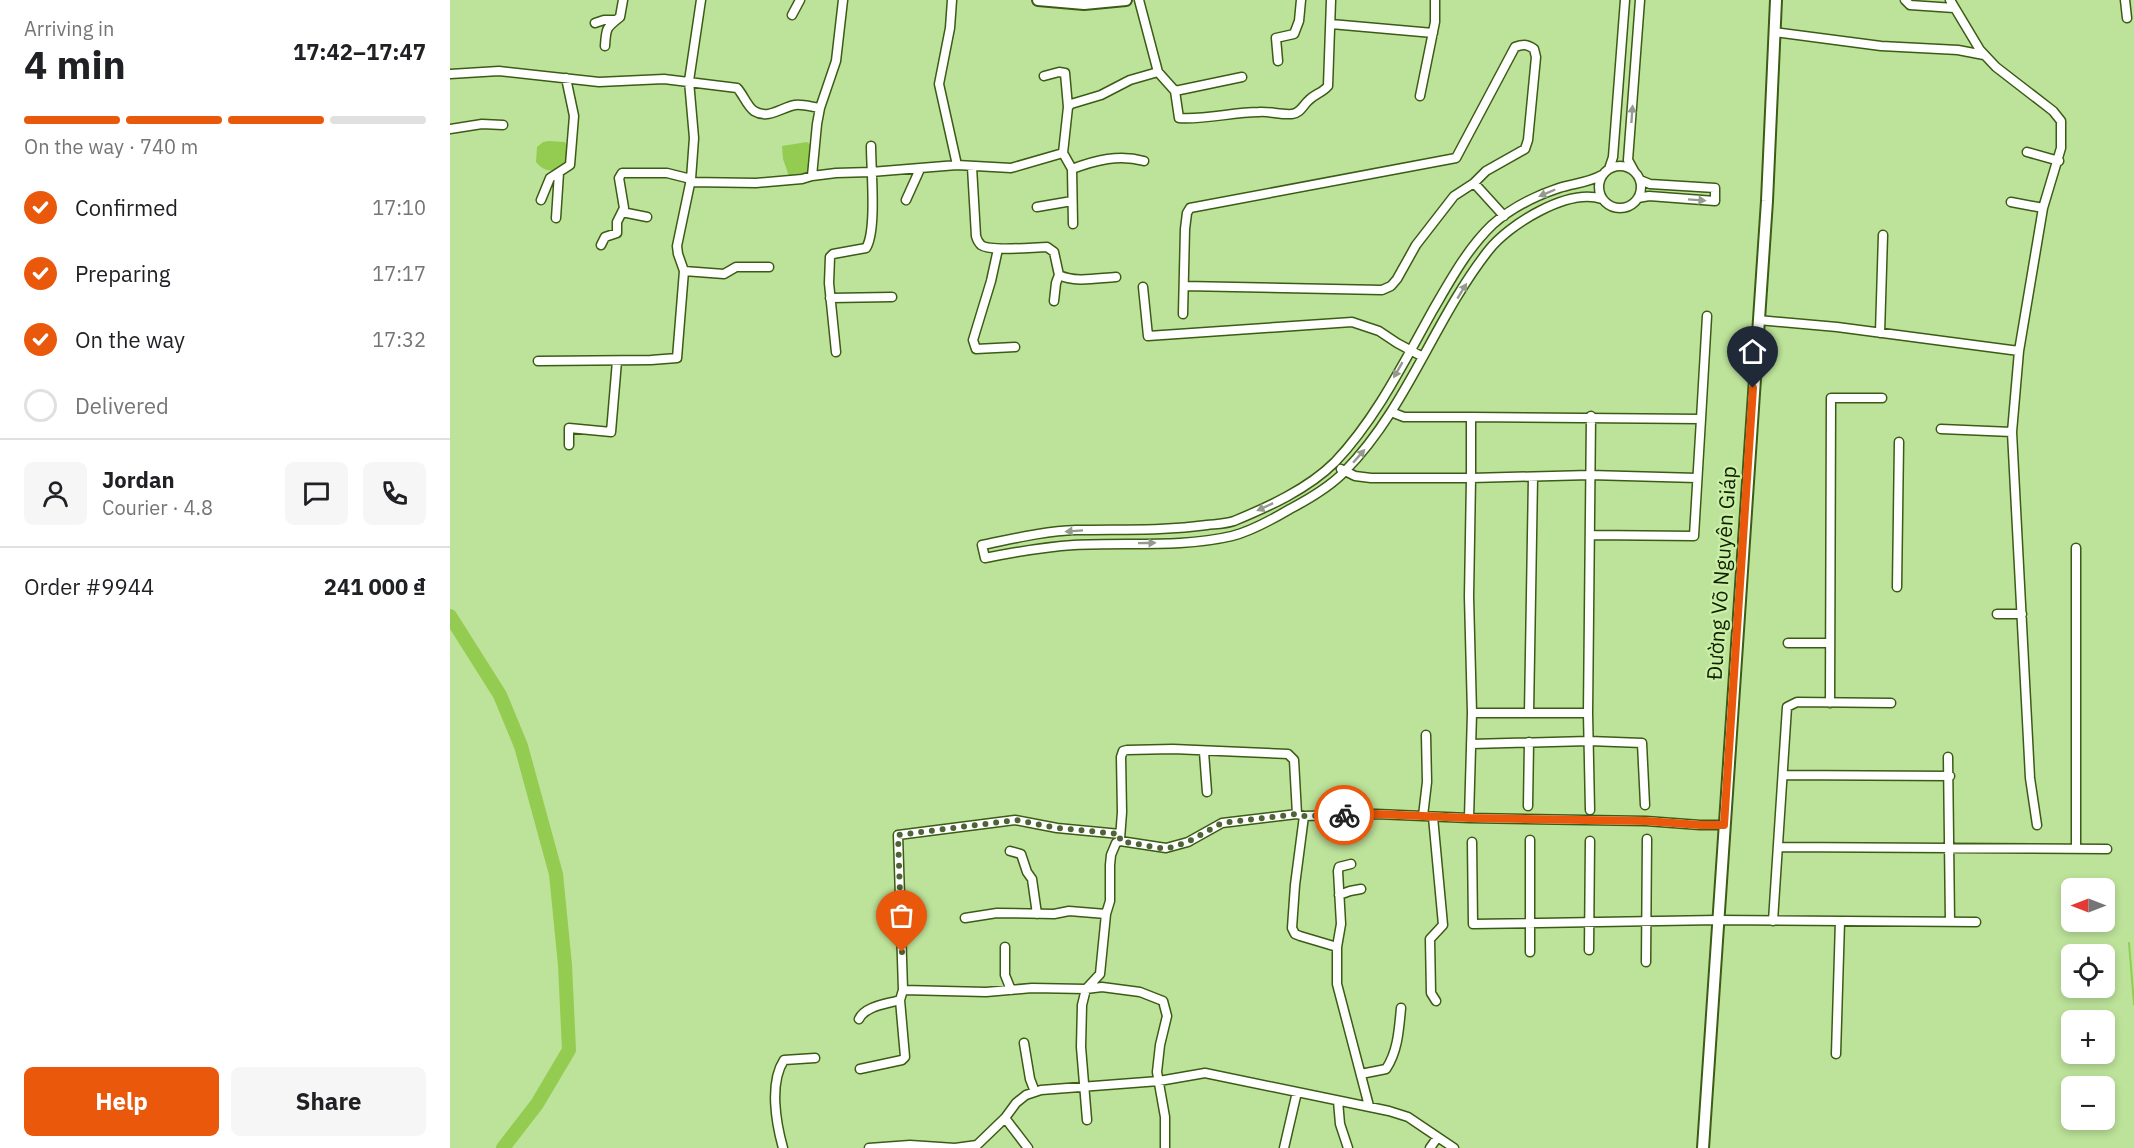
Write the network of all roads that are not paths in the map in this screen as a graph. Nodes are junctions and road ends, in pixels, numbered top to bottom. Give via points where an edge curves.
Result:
1 (623, 0) edge
2 (701, 0) edge
3 (800, 0) edge
4 (843, 0) edge
5 (952, 0) edge
6 (1038, 0) edge
7 (1126, 0) edge
8 (1139, 0) edge
9 (1301, 0) edge
10 (1331, 0) edge
11 (1435, 0) edge
12 (1625, 0) edge
13 (1640, 0) edge
14 (1776, 0) edge
15 (1905, 0) edge
16 (2125, 0) edge
17 (1063, 2) edge
18 (1952, 4) edge
19 (1624, 14) junction
20 (792, 15) dead end
21 (1639, 16) junction
22 (2127, 18) dead end
23 (617, 20) junction
24 (595, 23) dead end
25 (1331, 24) junction
26 (1774, 32) junction
27 (1433, 33) junction
28 (605, 46) dead end
29 (1984, 55) junction
30 (1278, 61) dead end
31 (1158, 72) junction
32 (450, 74) edge
33 (1044, 76) dead end
34 (1242, 77) dead end
35 (566, 78) junction
36 (689, 81) junction
37 (1175, 91) junction
38 (1420, 96) dead end
39 (1068, 107) junction
40 (819, 108) junction
41 (503, 125) dead end
42 (450, 129) edge
43 (872, 146) dead end
44 (2027, 152) dead end
45 (1063, 153) junction
46 (1144, 161) dead end
47 (2059, 161) junction
48 (957, 165) junction
49 (972, 167) junction
50 (920, 169) junction
51 (1072, 169) junction
52 (1634, 171) junction
53 (871, 172) junction
54 (1605, 172) junction
55 (559, 173) junction
56 (812, 176) junction
57 (690, 180) junction
58 (1640, 180) junction
59 (1474, 183) junction
60 (1638, 198) junction
61 (1602, 199) junction
62 (541, 200) dead end
63 (906, 200) dead end
64 (1072, 201) junction
65 (2011, 202) dead end
66 (1037, 207) dead end
67 (2043, 208) junction
68 (622, 212) junction
69 (1504, 216) junction
70 (647, 217) dead end
71 (556, 218) dead end
72 (1073, 224) dead end
73 (1485, 233) junction
74 (1883, 235) dead end
75 (1495, 244) junction
76 (601, 245) dead end
77 (998, 249) junction
78 (769, 267) dead end
79 (684, 272) junction
80 (1059, 275) junction
81 (1116, 277) dead end
82 (1184, 286) junction
83 (1143, 288) dead end
84 (892, 297) dead end
85 (830, 298) junction
86 (1054, 302) dead end
87 (1183, 314) dead end
88 (1707, 316) dead end
89 (1758, 320) junction
90 (1880, 333) junction
91 (1015, 347) dead end
92 (1410, 350) junction
93 (2019, 351) junction
94 (836, 352) dead end
95 (1423, 357) junction
96 (538, 361) dead end
97 (617, 361) junction
98 (1882, 398) dead end
99 (1391, 412) junction
100 (1591, 416) junction
101 (1471, 417) junction
102 (1701, 418) junction
103 (1941, 429) dead end
104 (2012, 432) junction
105 (1899, 442) dead end
106 (569, 445) dead end
107 (1334, 463) junction
108 (1345, 472) junction
109 (1590, 475) junction
110 (1533, 477) junction
111 (1471, 478) junction
112 (1697, 478) junction
113 (1591, 535) junction
114 (2076, 548) dead end
115 (1897, 587) dead end
116 (1997, 614) dead end
117 (2022, 614) junction
118 (1788, 643) dead end
119 (1830, 643) junction
120 (1830, 703) junction
121 (1891, 703) dead end
122 (1472, 713) junction
123 (1528, 713) junction
124 (1588, 713) junction
125 (1426, 735) dead end
126 (1589, 741) junction
127 (1529, 742) junction
128 (1471, 744) junction
129 (1204, 752) junction
130 (1948, 756) dead end
131 (1784, 775) junction
132 (1950, 776) junction
133 (1207, 792) dead end
134 (1645, 805) dead end
135 (1528, 806) dead end
136 (1590, 810) dead end
137 (1301, 815) junction
138 (1428, 817) junction
139 (1469, 818) junction
140 (1724, 825) junction
141 (2037, 825) dead end
142 (1120, 838) junction
143 (1647, 839) dead end
144 (1530, 840) dead end
145 (1590, 841) dead end
146 (1472, 842) dead end
147 (1779, 847) junction
148 (1950, 848) junction
149 (2076, 849) junction
150 (2107, 849) dead end
151 (1010, 850) dead end
152 (1351, 864) dead end
153 (1361, 889) dead end
154 (1339, 895) junction
155 (1036, 914) junction
156 (1106, 914) junction
157 (965, 918) dead end
158 (1718, 920) junction
159 (1647, 921) junction
160 (1773, 921) junction
161 (1840, 921) junction
162 (1589, 922) junction
163 (1950, 922) junction
164 (1976, 922) dead end
165 (1530, 924) junction
166 (1005, 947) dead end
167 (1337, 947) junction
168 (1589, 950) dead end
169 (1530, 952) dead end
170 (1646, 962) dead end
171 (903, 990) junction
172 (1011, 990) junction
173 (1086, 990) junction
174 (900, 1000) junction
175 (1436, 1001) dead end
176 (1401, 1008) dead end
177 (859, 1019) dead end
178 (1024, 1042) dead end
179 (1836, 1054) dead end
180 (815, 1058) dead end
181 (860, 1069) dead end
182 (1361, 1074) junction
183 (1159, 1082) junction
184 (1083, 1088) junction
185 (1035, 1092) junction
186 (1297, 1092) junction
187 (1338, 1101) junction
188 (1369, 1106) junction
189 (1005, 1118) junction
190 (1087, 1120) dead end
191 (1437, 1138) junction
192 (978, 1146) edge
193 (783, 1148) edge
194 (869, 1148) edge
195 (1028, 1148) edge
196 (1165, 1148) edge
197 (1284, 1148) edge
198 (1348, 1148) edge
199 (1430, 1148) edge
200 (1454, 1148) edge
201 (1703, 1148) edge

1 - 23 street
2 - 36 street
3 - 20 street
4 - 40 street via 836,61
5 - 48 street via 939,84
6 - 17 main road
7 - 17 main road
8 - 31 street
9 - 30 street via 1294,34 1276,38
10 - 25 street
11 - 27 street
12 - 19 street
13 - 21 street
14 - 26 main road, Đường Võ Nguyên Giáp
15 - 18 street via 1910,5
16 - 22 street
18 - 29 street
19 - 21 street
19 - 54 street via 1613,157
52 -> 21 street via 1628,160
23 - 24 street
23 - 28 street via 608,26
25 - 27 street
25 - 37 street via 1327,88 1293,114 1260,111 1200,120 1179,118
26 - 29 street
26 - 89 main road, Đường Võ Nguyên Giáp
27 - 38 street
29 - 47 street via 2061,121
31 - 37 street
31 - 39 street
32 - 35 street via 499,72
33 - 39 street via 1065,73
34 - 37 street
35 - 36 street via 599,82 649,78
35 - 55 street via 574,129 570,165
36 - 40 street via 737,87 751,109 765,114 792,105
36 - 57 street via 694,138
39 - 45 street
40 - 56 street
41 - 42 street
43 - 53 street
44 - 47 street
45 - 49 street via 1021,166
45 - 51 street
46 - 51 street via 1111,158
47 - 67 street
48 - 49 street
48 - 50 street
49 - 77 street via 976,236 983,246
50 - 53 street
50 - 63 street
51 - 64 street
52 - 54 street via 1621,165
52 - 58 street
53 - 56 street
53 - 85 street via 873,222 869,243 866,248 830,256
54 - 61 street via 1598,189
54 -> 69 street via 1591,181 1559,188 1517,206
55 - 62 street via 550,178
55 - 71 street
56 - 57 street via 756,183
57 - 68 street via 667,173 624,172 620,178
57 - 79 street via 677,246
58 - 60 street
60 -> 58 street via 1714,201 1715,188
59 - 69 street
59 - 82 street via 1454,196 1416,245 1397,279 1382,290
59 - 82 street via 1486,171 1525,149 1536,57 1528,45 1515,47 1456,158 1190,208 1185,229
60 - 61 street via 1622,208
61 - 75 street via 1592,196 1561,202 1524,219
64 - 66 street
64 - 72 street
65 - 67 street
67 - 93 street
68 - 70 street
68 - 76 street via 617,233 605,237
69 - 73 street
73 - 75 street
73 - 92 street via 1451,279
74 - 90 street
95 -> 75 street via 1464,287
77 - 80 street via 1047,247 1054,252
77 - 91 street via 973,344 976,350
78 - 79 street via 736,267 724,274
79 - 97 street via 677,358
80 - 81 street via 1075,279
80 - 86 street
82 - 87 street
83 - 92 street via 1148,336 1352,322 1379,331
84 - 85 street
85 - 94 street
88 - 102 street
89 - 90 street
89 - 140 main road, Đường Võ Nguyên Giáp
90 - 93 street
92 - 95 street
92 -> 107 street via 1360,431
93 - 104 street
95 - 99 street
96 - 97 street
97 - 106 street via 611,432 571,428
98 - 119 street via 1831,398
99 - 101 street via 1404,417
108 -> 99 street
100 - 101 street
100 - 102 street
100 - 109 street
101 - 111 street
102 - 112 street
103 - 104 street
104 - 117 street
105 - 115 street
107 - 108 street
107 -> 108 street via 1306,485 1231,522 1189,528 1073,530 1021,537 982,545 985,558 1074,545 1188,543 1234,536 1312,497
108 - 111 street via 1371,478
109 - 110 street
109 - 112 street
109 - 113 street
110 - 111 street
110 - 123 street
111 - 122 street
112 - 113 street via 1694,536
113 - 124 street
114 - 149 street
116 - 117 street
117 - 141 street via 2030,778
118 - 119 street
119 - 120 street
120 - 121 street
120 - 131 street via 1797,702 1787,707
122 - 123 street
122 - 128 street
123 - 124 street
124 - 126 street
125 - 138 street
126 - 127 street
126 - 134 street via 1642,743
126 - 136 street
127 - 128 street
127 - 135 street
128 - 139 street
129 - 133 street
129 - 137 street via 1288,754 1294,760
129 - 142 street via 1123,751
130 - 132 street
131 - 132 street
131 - 147 street
132 - 148 street
137 - 138 street
137 - 142 street via 1222,823 1166,849
137 - 167 street via 1292,928 1295,934
138 - 139 street
138 - 175 street via 1443,925 1430,939 1431,993
139 - 140 street
140 - 158 main road, Đường Võ Nguyên Giáp
142 - 156 street via 1111,855
142 - 171 street via 1016,820 898,835
143 - 159 street
144 - 165 street
145 - 162 street
146 - 165 street via 1473,924
147 - 148 street
147 - 160 street
148 - 149 street
148 - 163 street
149 - 150 street
151 - 155 street via 1021,854 1032,879
152 - 154 street via 1339,867
153 - 154 street
154 - 167 street via 1341,924
155 - 156 street
155 - 157 street via 997,913
156 - 173 street via 1100,974
158 - 159 street
158 - 160 street
158 - 201 main road, Đường Võ Nguyên Giáp
159 - 162 street
159 - 170 street
160 - 161 street
161 - 163 street
161 - 179 street
162 - 165 street
162 - 168 street
163 - 164 street
165 - 169 street
166 - 172 street via 1005,975
167 - 182 street via 1337,984
171 - 172 street
171 - 174 street
172 - 173 street
173 - 183 street via 1102,987 1140,992 1163,1001 1167,1016 1160,1045
173 - 184 street via 1081,1036
174 - 177 street via 868,1010
174 - 181 street via 905,1057
176 - 182 street via 1395,1052 1386,1069
178 - 185 street
180 - 193 street via 784,1060 779,1071 776,1108
182 - 188 street
183 - 184 street
183 - 186 street via 1205,1073
183 - 196 street
184 - 185 street
184 - 190 street
185 - 189 street via 1016,1103
186 - 187 street
186 - 197 street
187 - 188 street
187 - 198 street
188 - 191 street via 1408,1117
189 - 192 street
189 - 195 street
191 - 199 street
191 - 200 street
192 - 194 street

